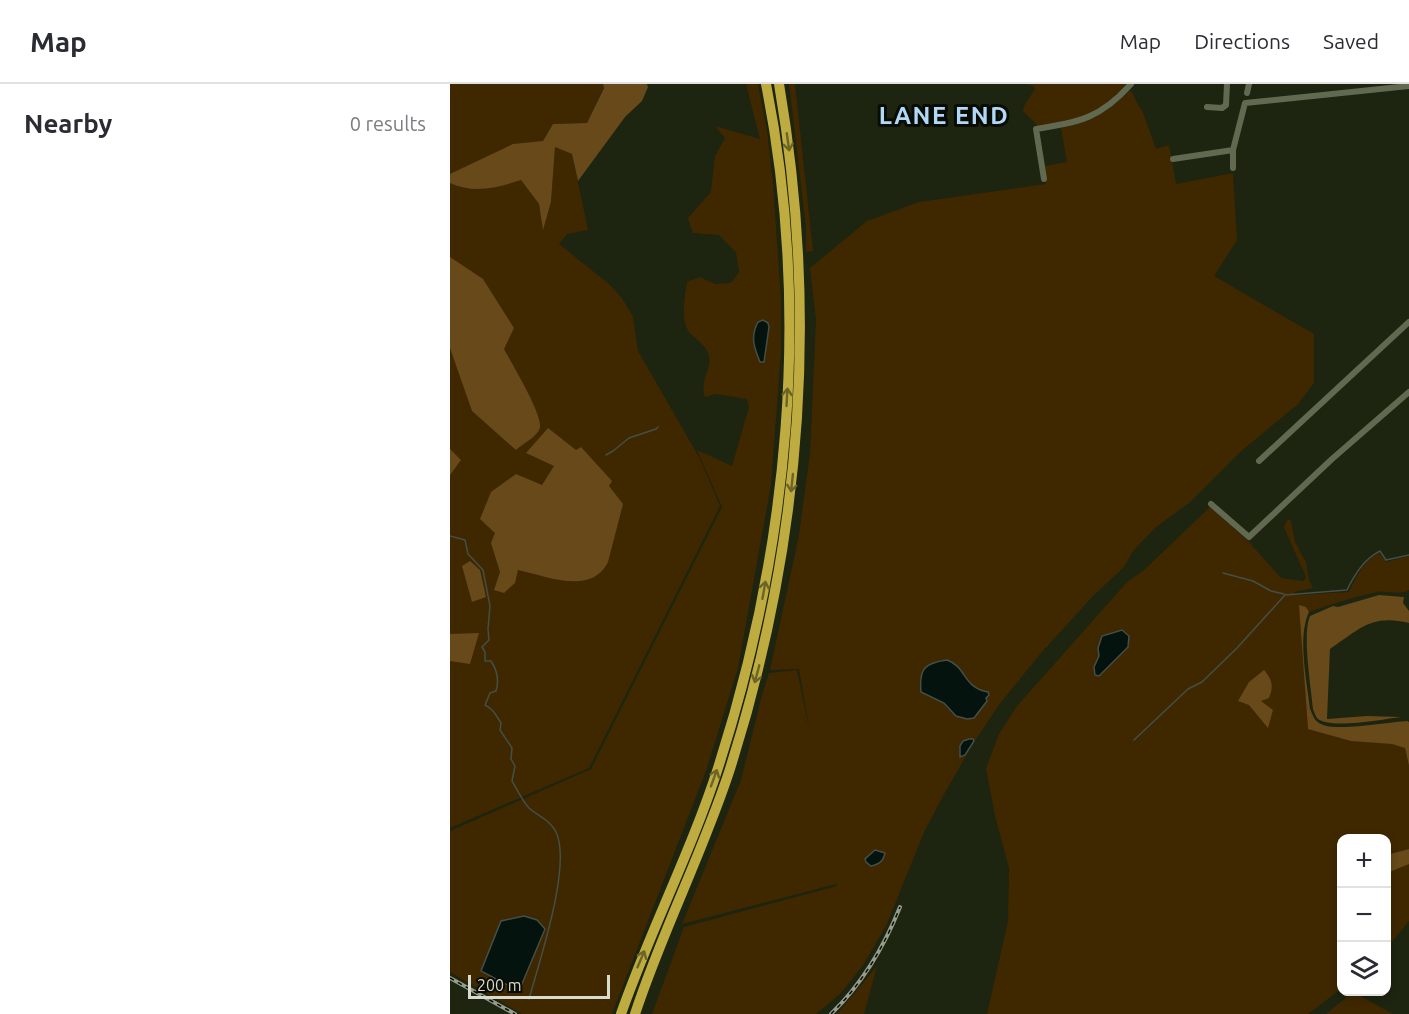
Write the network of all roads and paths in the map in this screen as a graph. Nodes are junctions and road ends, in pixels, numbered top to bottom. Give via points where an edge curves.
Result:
1 (766, 84) edge
2 (779, 84) edge
3 (1131, 84) edge
4 (1227, 84) edge
5 (1249, 84) edge
6 (1409, 87) edge
7 (1247, 93) dead end
8 (1207, 107) dead end
9 (1233, 150) junction
10 (1173, 159) dead end
11 (1233, 168) dead end
12 (1044, 179) dead end
13 (1409, 322) edge
14 (1409, 392) edge
15 (1259, 461) dead end
16 (1211, 504) dead end
17 (621, 1014) edge
18 (634, 1014) edge

17 -> 1 highway via 717,770 750,658 771,556 784,456 789,331 785,225
2 -> 18 highway via 797,226 801,351 795,455 782,558 761,659 728,774
3 - 12 street via 1110,106 1094,115 1075,123 1036,129
4 - 8 street via 1226,105
5 - 7 street
6 - 9 street via 1245,103
9 - 10 street
9 - 11 street
13 - 15 street
14 - 16 street via 1249,537

